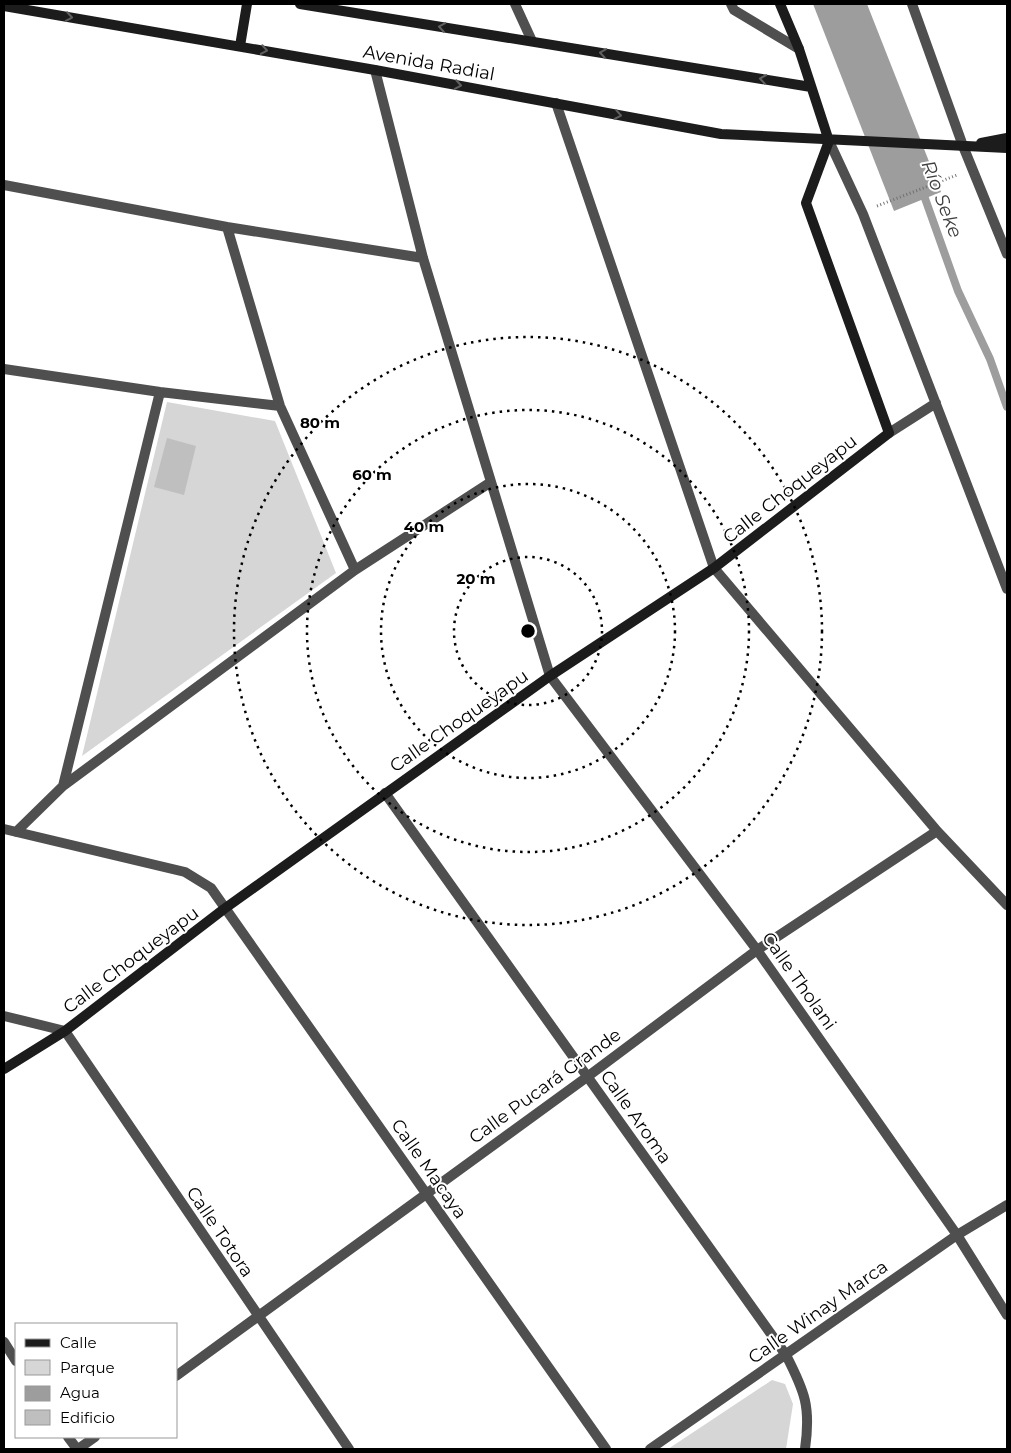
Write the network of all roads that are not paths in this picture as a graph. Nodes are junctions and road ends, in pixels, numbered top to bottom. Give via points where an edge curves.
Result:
1 (246, 4) edge
2 (300, 4) edge
3 (515, 4) edge
4 (731, 4) edge
5 (780, 4) edge
6 (912, 4) edge
7 (4, 6) edge
8 (532, 41) junction
9 (240, 46) junction
10 (798, 49) junction
11 (375, 70) junction
12 (811, 87) junction
13 (556, 103) junction
14 (1007, 138) edge
15 (829, 141) junction
16 (963, 146) junction
17 (1007, 148) edge
18 (4, 185) edge
19 (227, 227) junction
20 (1007, 254) edge
21 (423, 258) junction
22 (4, 368) edge
23 (160, 392) junction
24 (936, 403) junction
25 (280, 406) junction
26 (889, 432) junction
27 (491, 482) junction
28 (714, 568) junction
29 (354, 570) junction
30 (1007, 589) edge
31 (550, 676) junction
32 (63, 786) junction
33 (384, 793) junction
34 (4, 829) edge
35 (937, 831) junction
36 (16, 832) junction
37 (1007, 905) edge
38 (224, 909) junction
39 (757, 950) junction
40 (4, 1016) edge
41 (65, 1031) junction
42 (4, 1069) edge
43 (587, 1077) junction
44 (426, 1192) junction
45 (1007, 1205) edge
46 (957, 1235) junction
47 (1007, 1315) edge
48 (256, 1316) junction
49 (4, 1342) edge
50 (786, 1355) junction
51 (15, 1359) edge
52 (178, 1374) edge
53 (69, 1438) edge
54 (94, 1438) edge
55 (78, 1449) edge
56 (349, 1449) edge
57 (606, 1449) edge
58 (650, 1449) edge
59 (805, 1449) edge

1 - 9 street
8 -> 2 street, Avenida Radial
3 - 8 street
4 - 10 street via 734,10
5 - 10 street
6 - 16 street
7 -> 9 street, Avenida Radial
12 -> 8 street, Avenida Radial
9 -> 11 street, Avenida Radial
10 - 12 street
11 -> 13 street, Avenida Radial
11 - 21 street
12 - 15 street
13 -> 15 street, Avenida Radial via 721,134
13 - 28 street
14 - 16 street
15 - 16 street, Avenida Radial
15 - 24 street via 863,214
15 - 26 street via 806,202
16 - 17 street
16 - 20 street
18 - 19 street
19 - 21 street
19 - 25 street
21 - 27 street
22 - 23 street
23 - 25 street
23 - 32 street
24 - 26 street, Calle Choqueyapu
24 - 30 street
25 - 29 street
26 - 28 street, Calle Choqueyapu
27 - 29 street
27 - 31 street
28 - 31 street, Calle Choqueyapu
28 - 35 street
29 - 32 street
31 - 33 street, Calle Choqueyapu
31 - 39 street, Calle Tholani
32 - 36 street
33 - 38 street, Calle Choqueyapu
33 - 43 street, Calle Aroma
34 - 36 street, Calle Macaya
35 - 37 street
35 - 39 street, Calle Pucará Grande
36 - 38 street, Calle Macaya via 185,872 211,888
38 - 41 street, Calle Choqueyapu
38 - 44 street, Calle Macaya
39 - 43 street, Calle Pucará Grande
39 - 46 street, Calle Tholani
40 - 41 street
41 - 42 street, Calle Choqueyapu
41 - 48 street, Calle Totora
43 - 44 street, Calle Pucará Grande
43 - 50 street, Calle Aroma
44 - 48 street, Calle Pucará Grande
44 - 57 street, Calle Macaya
45 - 46 street, Calle Winay Marca
46 - 47 street, Calle Tholani
46 - 50 street, Calle Winay Marca
48 - 52 street, Calle Pucará Grande
48 - 56 street, Calle Totora
49 - 51 street
50 - 58 street, Calle Winay Marca
50 - 59 street, Calle Aroma via 804,1388 808,1412
53 - 55 street
54 - 55 street

